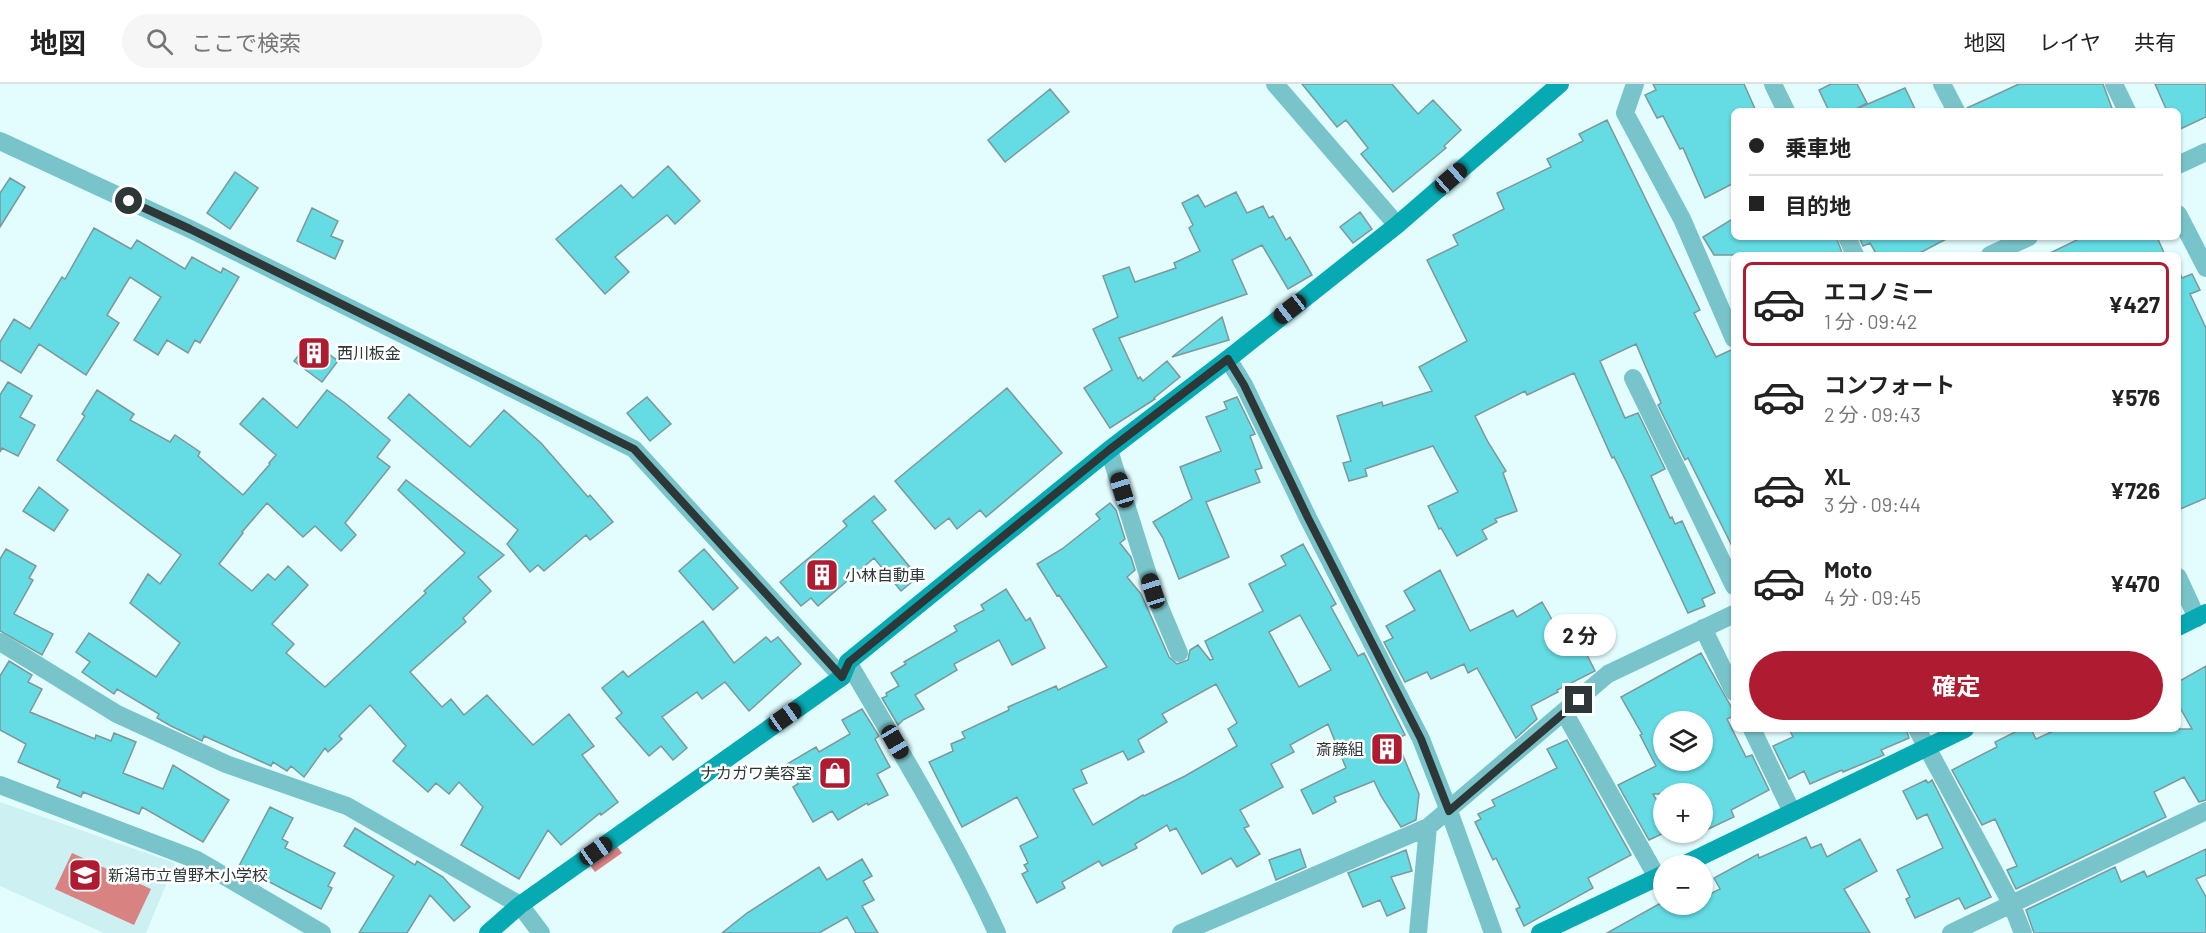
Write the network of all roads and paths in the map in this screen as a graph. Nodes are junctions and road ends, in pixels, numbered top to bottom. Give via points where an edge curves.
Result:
1 (1275, 84) edge
2 (1560, 84) edge
3 (1635, 84) edge
4 (1773, 84) edge
5 (1942, 84) edge
6 (2114, 84) edge
7 (1785, 108) edge
8 (1954, 108) edge
9 (2126, 108) edge
10 (0, 141) edge
11 (2206, 152) edge
12 (2181, 164) edge
13 (2181, 220) edge
14 (1397, 225) junction
15 (2024, 243) edge
16 (1998, 252) edge
17 (2206, 268) edge
18 (1731, 332) edge
19 (1228, 359) junction
20 (1633, 378) dead end
21 (1109, 450) junction
22 (1731, 580) edge
23 (2181, 582) edge
24 (1731, 615) edge
25 (2202, 616) edge
26 (2181, 626) edge
27 (1703, 628) junction
28 (0, 642) edge
29 (1179, 653) dead end
30 (845, 670) junction
31 (1731, 686) edge
32 (1564, 712) junction
33 (1753, 732) edge
34 (1918, 732) edge
35 (1959, 732) edge
36 (1926, 748) junction
37 (0, 785) edge
38 (1449, 811) junction
39 (2206, 811) edge
40 (1792, 812) junction
41 (1428, 827) junction
42 (1704, 855) edge
43 (1653, 863) edge
44 (1653, 878) edge
45 (2011, 903) junction
46 (520, 904) junction
47 (322, 933) edge
48 (488, 933) edge
49 (541, 933) edge
50 (997, 933) edge
51 (1181, 933) edge
52 (1418, 933) edge
53 (1493, 933) edge
54 (1540, 933) edge
55 (1951, 933) edge
56 (2024, 933) edge

1 - 14 street
2 - 14 street
3 - 18 street via 1625,113 1682,219
4 - 7 street
5 - 8 street
6 - 9 street
10 - 30 street via 190,229 634,449
11 - 12 street
13 - 17 street
14 - 19 street
15 - 16 street
19 - 21 street
19 - 38 street via 1421,739
20 - 22 street
21 - 29 street via 1153,591
21 - 30 street
23 - 25 street
24 - 27 street
25 - 26 street
27 - 31 street
27 - 32 street via 1608,674
28 - 46 street via 117,714 226,764 347,806
30 - 46 street
30 - 50 street via 918,782
32 - 38 street
32 - 43 street
33 - 40 street
34 - 36 street
35 - 36 street
36 - 40 street
36 - 45 street
37 - 47 street via 197,860
38 - 41 street
38 - 53 street
39 - 45 street
40 - 42 street
41 - 51 street
41 - 52 street
44 - 54 street
45 - 55 street
45 - 56 street
46 - 48 street
46 - 49 street

